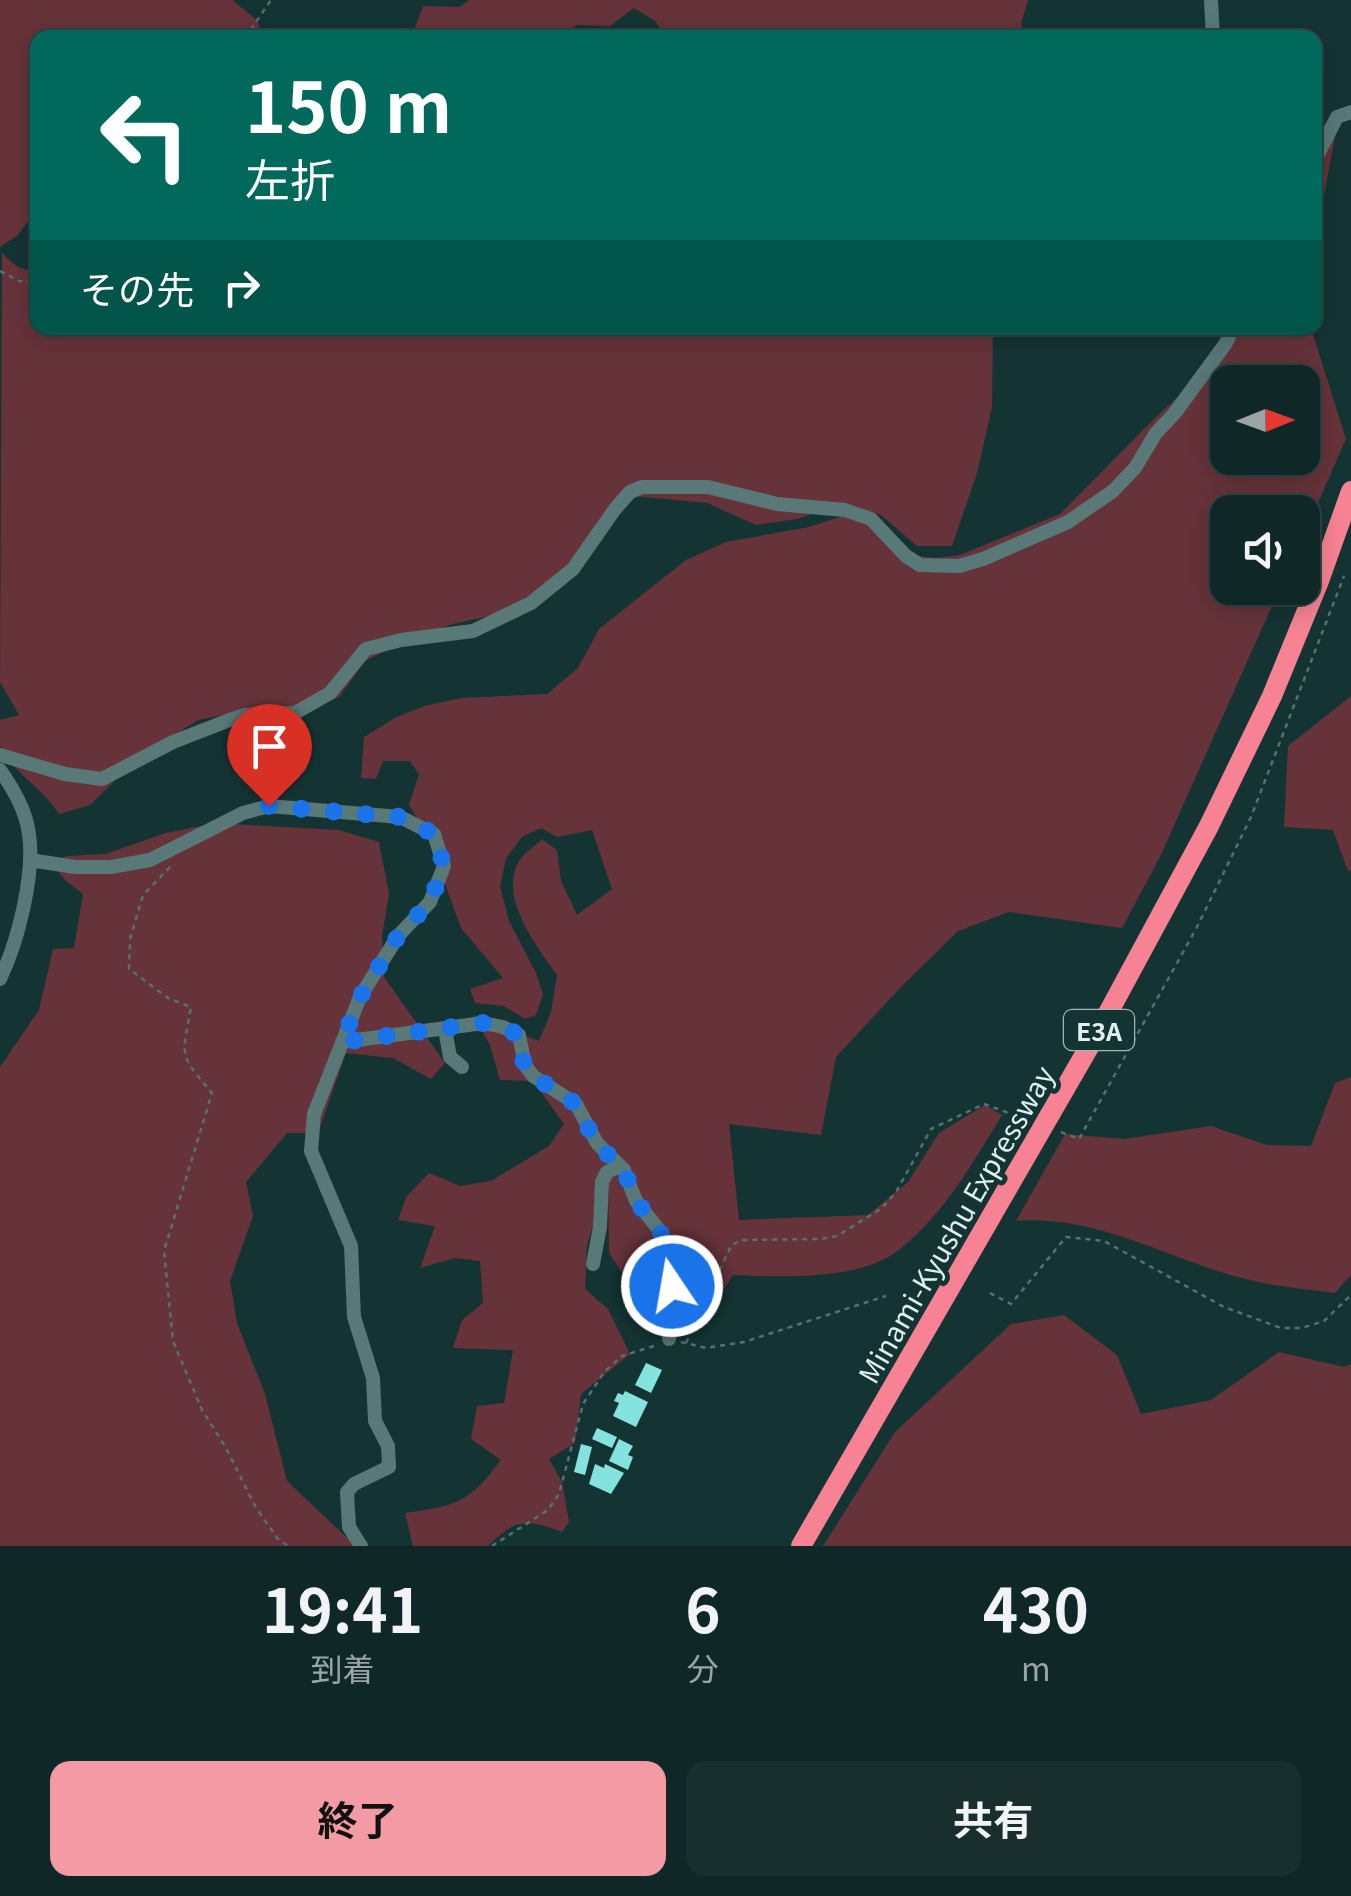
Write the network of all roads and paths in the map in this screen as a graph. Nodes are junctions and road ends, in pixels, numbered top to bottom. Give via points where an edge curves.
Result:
1 (271, 0) edge
2 (1211, 0) edge
3 (250, 30) edge
4 (1213, 30) edge
5 (1351, 112) edge
6 (1322, 146) edge
7 (0, 270) edge
8 (30, 282) edge
9 (1230, 335) edge
10 (1351, 491) edge
11 (1344, 576) dead end
12 (0, 755) edge
13 (0, 770) edge
14 (30, 860) junction
15 (176, 860) dead end
16 (0, 979) edge
17 (445, 1030) junction
18 (342, 1042) junction
19 (462, 1067) dead end
20 (984, 1104) dead end
21 (1079, 1139) dead end
22 (620, 1166) junction
23 (593, 1264) dead end
24 (990, 1293) dead end
25 (886, 1296) dead end
26 (1351, 1296) edge
27 (669, 1339) junction
28 (686, 1343) junction
29 (288, 1546) edge
30 (361, 1546) edge
31 (492, 1546) edge
32 (801, 1546) edge

1 - 3 path
2 - 4 street
5 - 6 street via 1337,117
7 - 8 path
9 - 12 street via 1113,491 1068,522 983,559 920,565 871,519 845,510 766,502 708,487 642,487 606,520 573,569 530,603 473,630 366,649 330,693 295,714 227,721 102,779
10 - 32 highway, Minami-Kyushu Expressway / E3A via 1272,696 1210,826
11 - 21 path via 1251,817
13 - 14 street via 26,821
14 - 16 street
14 - 18 street via 76,867 150,860 269,806 400,817 434,834 444,866 430,902 398,936 360,997
15 - 29 path via 142,896 129,969 192,1007 185,1061 212,1093 164,1251 173,1341 255,1506
17 - 18 street
17 - 19 street via 450,1057
17 - 22 street via 483,1023 519,1035 524,1065 576,1104 596,1143
18 - 30 street via 314,1114 311,1151 351,1246 354,1317 373,1378 374,1420 388,1446 389,1467 347,1492 348,1527
20 - 28 path via 931,1129 882,1208 837,1236 752,1238 732,1246
22 - 23 street via 602,1182
22 - 27 street via 669,1255
24 - 26 path via 1012,1304 1066,1236 1104,1241 1224,1307 1281,1328 1324,1321
25 - 28 path via 744,1342 706,1348
27 - 28 path
27 - 31 path via 622,1356 605,1371 583,1404 559,1494 548,1510

